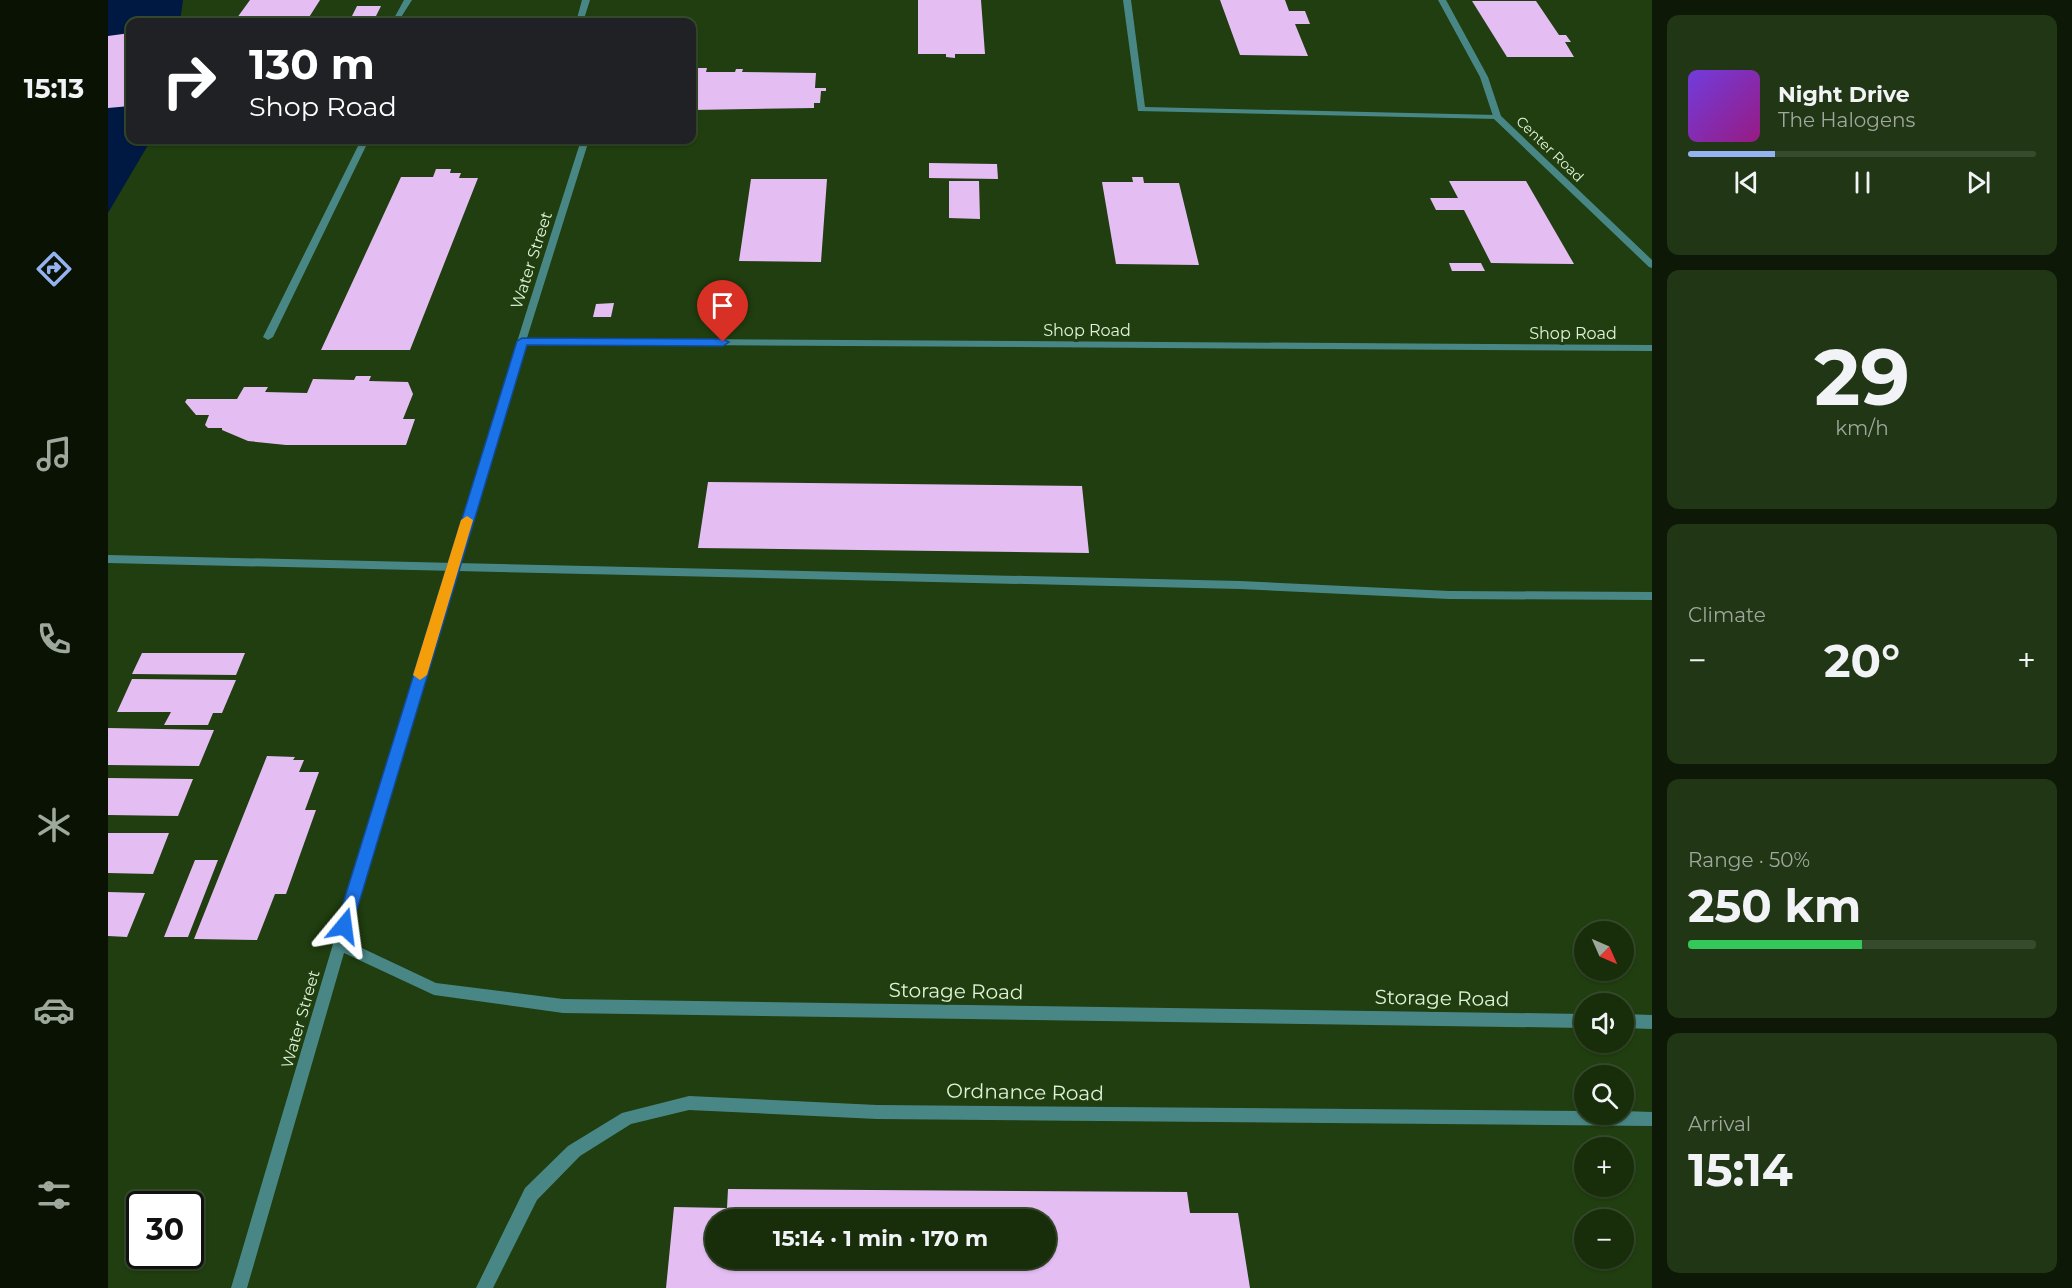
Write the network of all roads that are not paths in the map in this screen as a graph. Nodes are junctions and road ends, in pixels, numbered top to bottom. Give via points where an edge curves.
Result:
1 (408, 0) edge
2 (586, 0) edge
3 (1127, 0) edge
4 (1442, 0) edge
5 (397, 18) edge
6 (580, 18) edge
7 (1497, 117) junction
8 (307, 144) edge
9 (363, 144) joint
10 (584, 144) edge
11 (1652, 265) edge
12 (268, 337) dead end
13 (522, 341) junction
14 (1652, 348) edge
15 (108, 559) edge
16 (452, 568) junction
17 (1652, 596) edge
18 (339, 944) junction
19 (1574, 1021) edge
20 (1634, 1021) edge
21 (1652, 1022) edge
22 (1652, 1119) edge
23 (239, 1288) edge
24 (484, 1288) edge

1 - 5 street
2 - 6 street
3 - 7 street via 1141,109
4 - 7 street, Center Road via 1484,77
7 - 11 street, Center Road
8 - 9 street
9 - 12 street
10 - 13 street, Water Street
13 - 14 street, Shop Road
13 - 16 street, Water Street
15 - 16 street
16 - 17 street via 1240,585 1449,595
16 - 18 street, Water Street
18 - 19 street, Storage Road via 434,989 563,1006
18 - 23 street, Water Street
20 - 21 street
22 - 24 street, Ordnance Road via 877,1112 689,1103 628,1118 574,1151 531,1194

